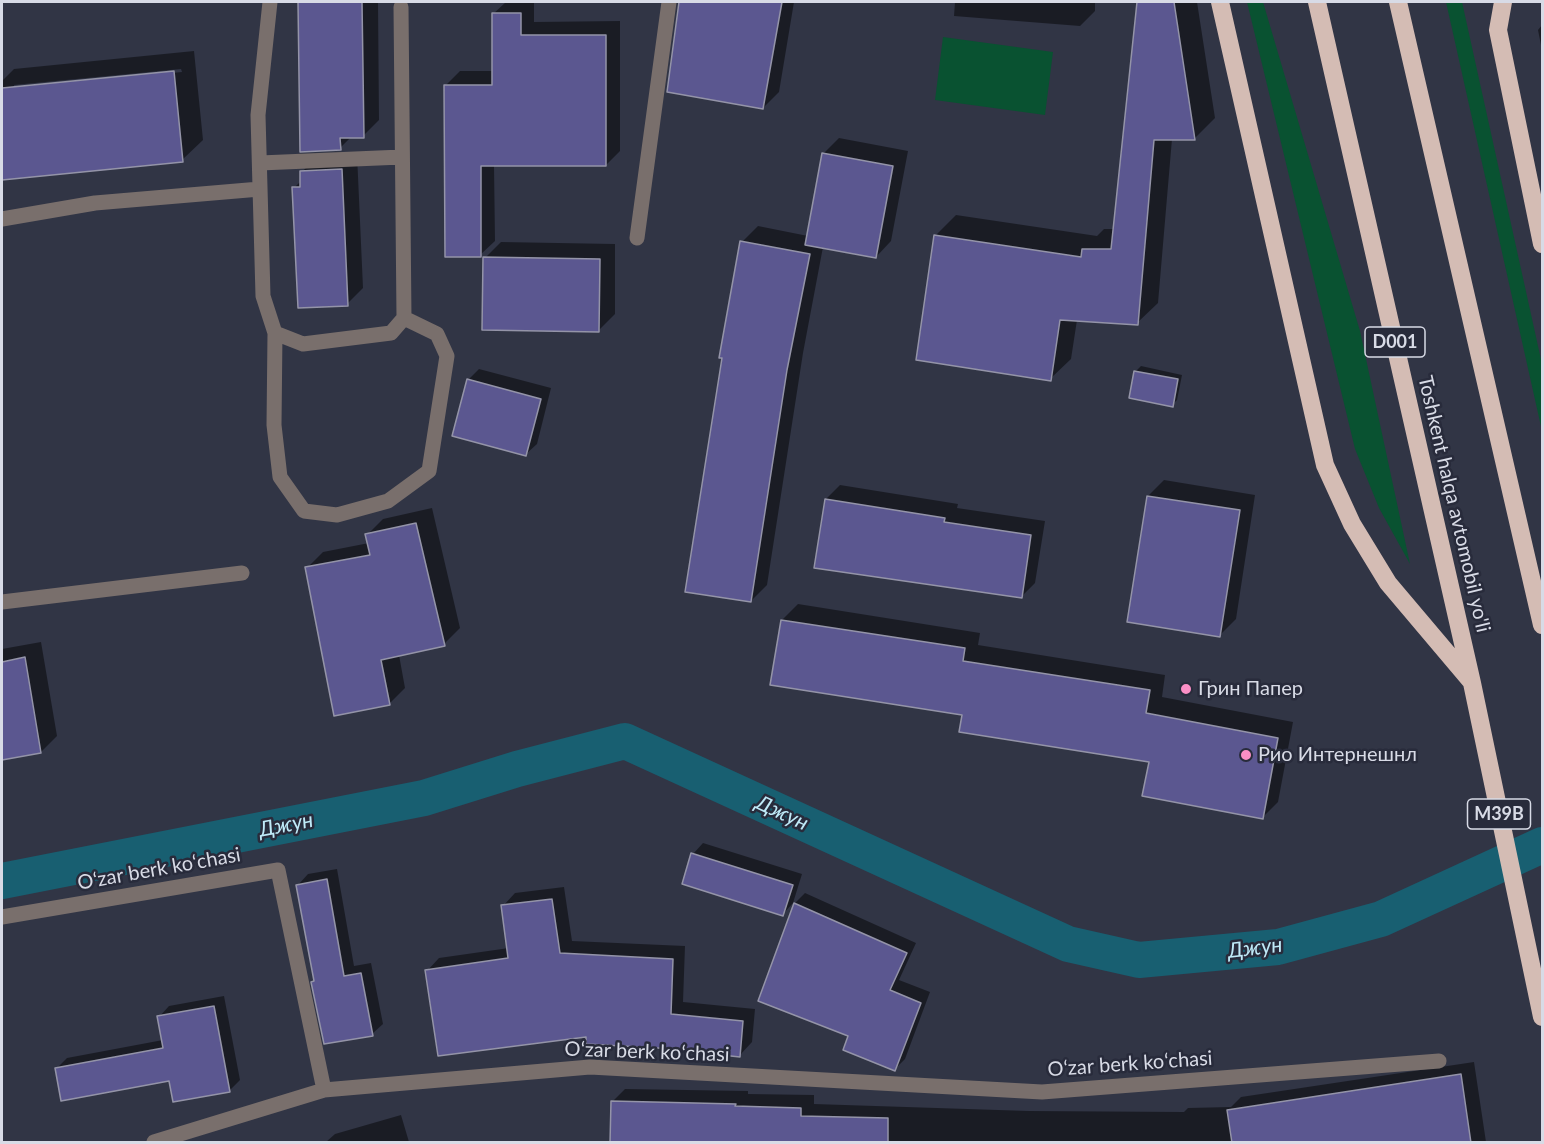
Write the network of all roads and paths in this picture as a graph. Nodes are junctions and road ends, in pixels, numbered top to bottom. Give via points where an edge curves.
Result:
1 (270, 2) edge
2 (669, 2) edge
3 (1220, 2) edge
4 (1317, 2) edge
5 (1398, 2) edge
6 (1493, 2) edge
7 (1503, 2) edge
8 (401, 7) dead end
9 (1498, 30) junction
10 (402, 157) junction
11 (260, 163) junction
12 (260, 189) junction
13 (2, 219) edge
14 (637, 238) dead end
15 (1542, 244) edge
16 (404, 318) junction
17 (275, 333) junction
18 (242, 573) dead end
19 (2, 602) edge
20 (1542, 625) edge
21 (1472, 683) junction
22 (2, 917) edge
23 (1542, 1017) edge
24 (1439, 1061) dead end
25 (324, 1090) junction
26 (154, 1143) edge

1 - 11 street via 258,115
2 - 14 street
3 - 21 highway via 1325,465 1352,524 1388,584
4 - 21 highway, Toshkent halqa avtomobil yo'li / D001
5 - 20 highway
6 - 9 highway
7 - 9 highway
8 - 10 street
9 - 15 highway
10 - 11 street
10 - 16 street
11 - 12 street
12 - 13 street via 95,203
12 - 17 street via 263,296
16 - 17 street via 391,333 303,344
16 - 17 street via 437,334 447,356 429,471 388,501 336,515 304,511 280,477 274,425
18 - 19 street
21 - 23 highway, Toshkent halqa avtomobil yo'li / M39B
22 - 25 street, Oʻzar berk koʻchasi via 278,870
24 - 25 street, Oʻzar berk koʻchasi via 1042,1092 590,1067
25 - 26 street

